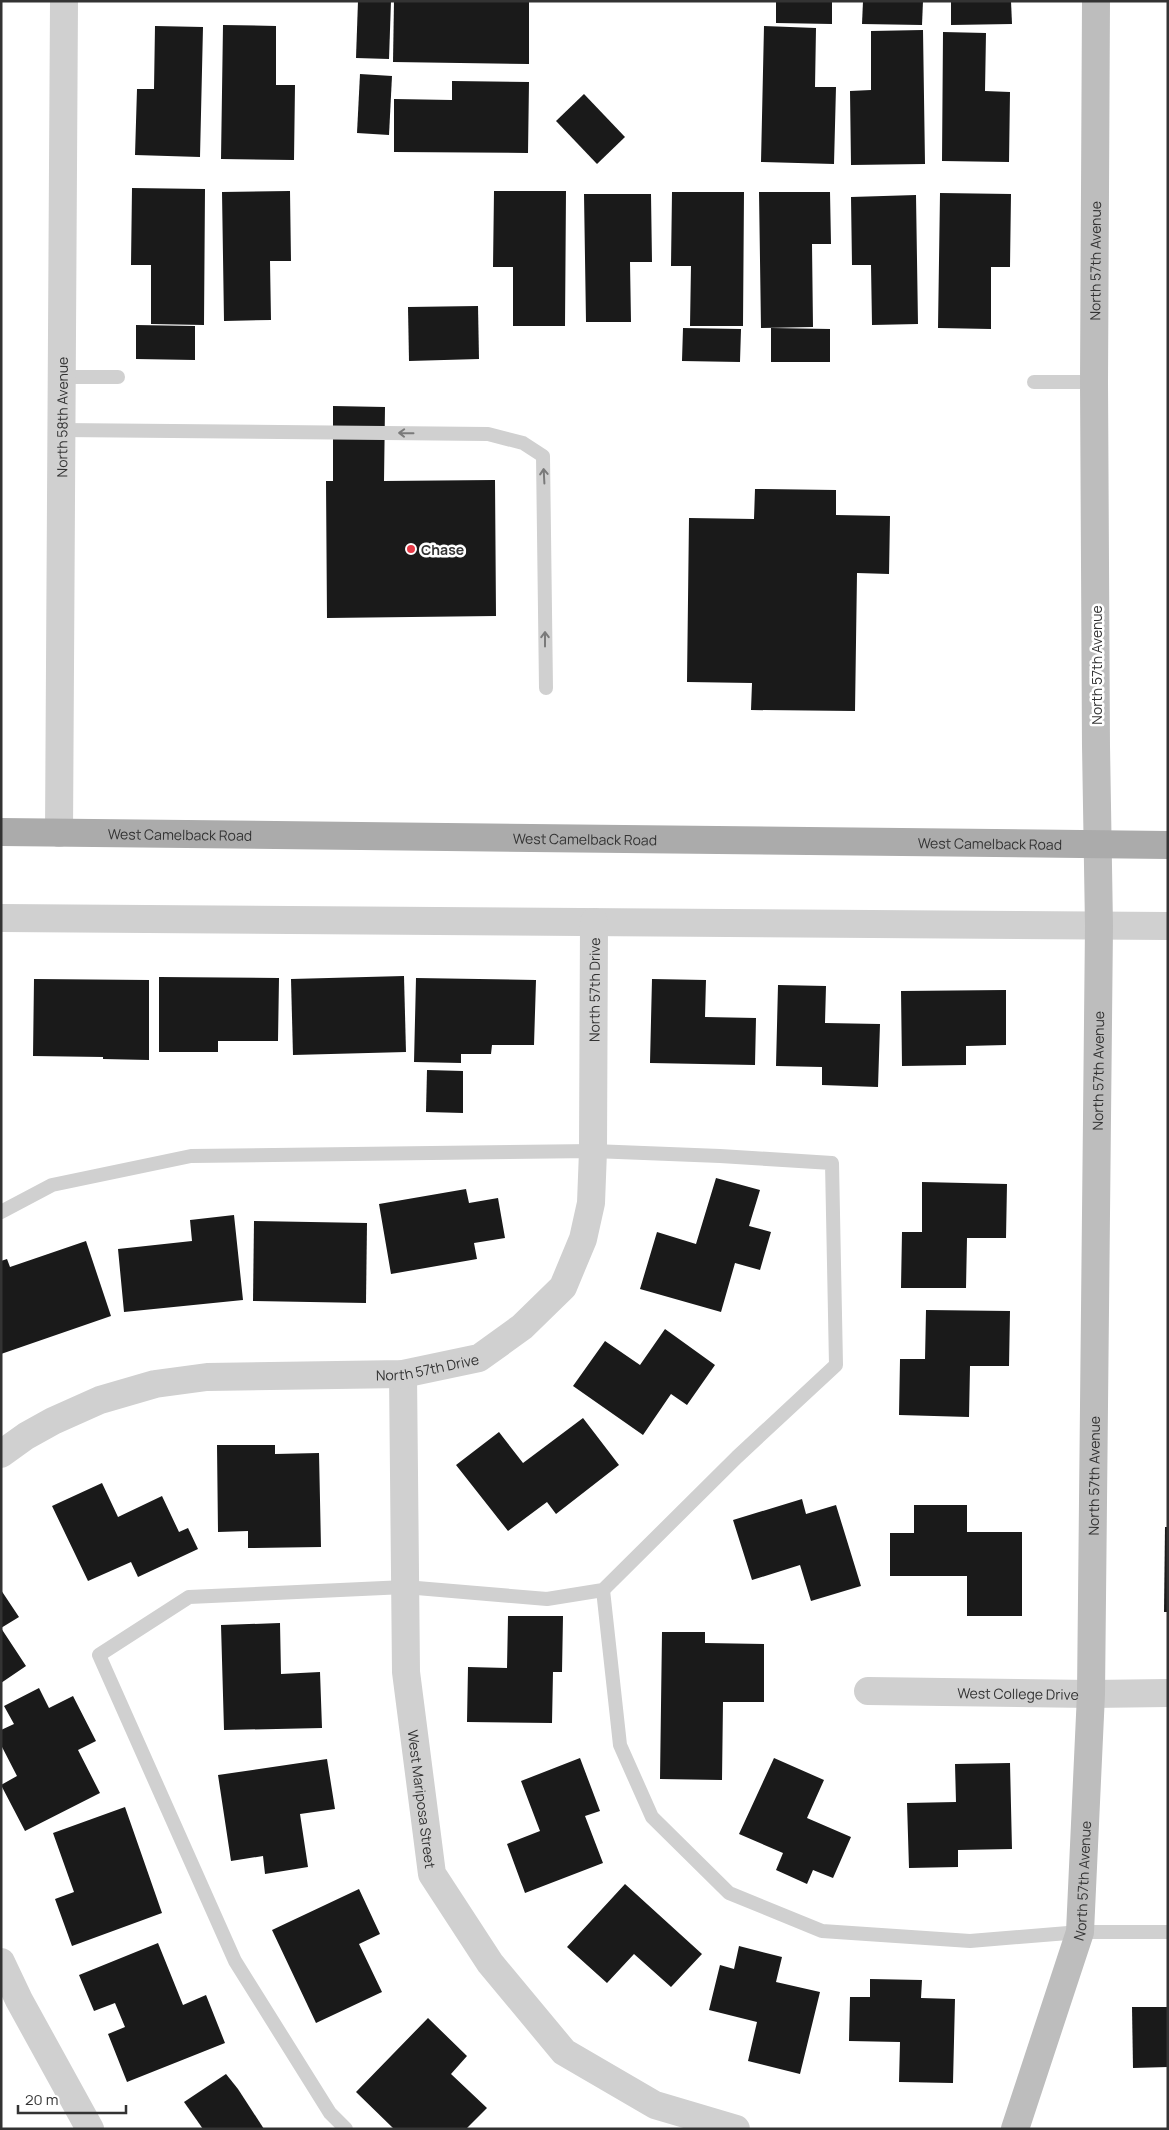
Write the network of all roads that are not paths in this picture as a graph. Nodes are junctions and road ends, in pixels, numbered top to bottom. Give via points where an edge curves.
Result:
1 (64, 1) edge
2 (1096, 1) edge
3 (62, 377) junction
4 (118, 377) dead end
5 (1034, 382) dead end
6 (1094, 382) junction
7 (61, 430) junction
8 (546, 688) dead end
9 (1, 832) edge
10 (59, 833) junction
11 (1097, 844) junction
12 (1168, 844) edge
13 (1, 918) edge
14 (594, 922) junction
15 (1099, 926) junction
16 (1168, 926) edge
17 (593, 1151) junction
18 (1, 1212) edge
19 (403, 1374) junction
20 (1, 1454) edge
21 (405, 1587) junction
22 (603, 1590) junction
23 (868, 1691) dead end
24 (1168, 1693) edge
25 (1091, 1694) junction
26 (1080, 1932) junction
27 (1168, 1932) edge
28 (1, 1962) edge
29 (90, 2129) edge
30 (346, 2129) edge
31 (736, 2129) edge
32 (1015, 2129) edge

1 - 3 street, North 58th Avenue
2 - 6 street, North 57th Avenue
3 - 4 lane
3 - 7 street, North 58th Avenue
5 - 6 lane
6 - 11 street, North 57th Avenue
8 -> 7 lane via 543,456 523,443 488,434
7 - 10 street, North 58th Avenue
9 - 10 main road, West Camelback Road
10 - 11 main road, West Camelback Road
11 - 12 main road, West Camelback Road
11 - 15 street, North 57th Avenue
13 - 14 street
14 - 15 street
14 - 17 street, North 57th Drive
15 - 16 street
15 - 25 street, North 57th Avenue
17 - 18 lane via 192,1156 52,1186
17 - 19 street, North 57th Drive via 591,1203 583,1239 563,1287 522,1327 479,1358
17 - 22 lane via 832,1163 836,1364
19 - 20 street, North 57th Drive via 207,1376 155,1384 100,1400 26,1436
19 - 21 street, West Mariposa Street
21 - 22 lane via 547,1599
21 - 30 lane via 189,1597 99,1655 235,1960 330,2113
21 - 31 street, West Mariposa Street via 406,1672 432,1874 490,1963 564,2052 655,2105
22 - 26 lane via 620,1745 652,1817 729,1893 822,1931 970,1941
23 - 25 street, West College Drive
24 - 25 street, West College Drive
25 - 26 street, North 57th Avenue
26 - 27 lane
26 - 32 street, North 57th Avenue
28 - 29 street

